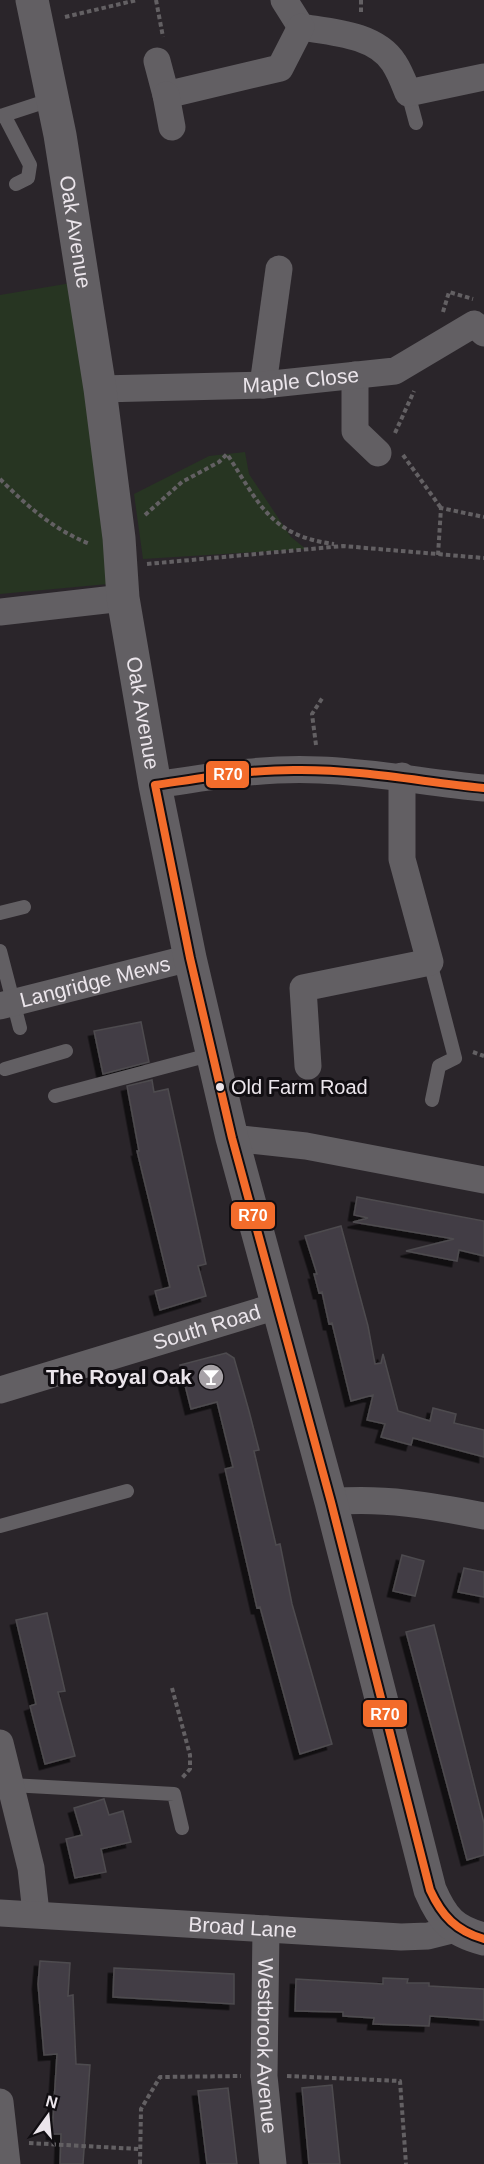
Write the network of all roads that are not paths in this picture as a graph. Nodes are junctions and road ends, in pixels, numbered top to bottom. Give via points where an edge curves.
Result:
1 (284, 0) edge
2 (35, 11) edge
3 (301, 27) junction
4 (157, 61) road end
5 (484, 77) edge
6 (408, 93) junction
7 (166, 95) junction
8 (53, 99) junction
9 (2, 115) edge
10 (416, 123) dead end
11 (172, 126) dead end
12 (16, 184) dead end
13 (279, 269) dead end
14 (480, 320) edge
15 (355, 375) junction
16 (263, 385) junction
17 (100, 389) junction
18 (378, 453) dead end
19 (123, 598) junction
20 (0, 612) edge
21 (402, 776) junction
22 (155, 785) junction
23 (484, 788) edge
24 (24, 907) dead end
25 (0, 913) edge
26 (0, 951) edge
27 (190, 958) junction
28 (430, 962) junction
29 (11, 1012) edge
30 (66, 1052) dead end
31 (213, 1054) junction
32 (308, 1066) dead end
33 (5, 1069) dead end
34 (55, 1096) dead end
35 (432, 1100) dead end
36 (232, 1138) junction
37 (484, 1180) edge
38 (277, 1306) junction
39 (0, 1390) edge
40 (127, 1491) dead end
41 (331, 1502) junction
42 (484, 1516) edge
43 (0, 1526) edge
44 (0, 1743) edge
45 (11, 1785) junction
46 (182, 1828) dead end
47 (0, 1913) edge
48 (36, 1913) junction
49 (266, 1929) junction
50 (470, 1934) edge
51 (0, 2102) edge
52 (5, 2153) edge
53 (273, 2164) edge

1 - 3 street
2 - 8 street, Oak Avenue
3 - 6 street via 347,34 382,50 394,62
3 - 7 street via 280,68
4 - 7 street
5 - 6 street
6 - 10 lane
7 - 11 street
8 - 9 lane
8 - 17 street, Oak Avenue
9 - 12 lane via 30,165 28,178
13 - 16 street
14 - 15 street, Maple Close via 395,371
15 - 16 street, Maple Close
15 - 18 street via 355,430
16 - 17 street, Maple Close
17 - 19 street, Oak Avenue via 106,541
19 - 20 street
19 - 22 street, Oak Avenue
21 - 22 street via 318,770 255,771
21 - 23 street
21 - 28 street via 402,859
22 - 27 street, Oak Avenue
24 - 25 lane
26 - 29 lane
27 - 29 street, Langridge Mews
27 - 31 street, Oak Avenue
28 - 32 street via 303,988
28 - 35 lane via 455,1058 439,1066
30 - 33 lane via 28,1058
31 - 34 lane
31 - 36 street, Oak Avenue
36 - 37 street via 306,1146
36 - 38 street, Oak Avenue
38 - 39 street, South Road
38 - 41 street, Oak Avenue
40 - 43 lane
41 - 42 street via 402,1501
41 - 50 street, Oak Avenue via 430,1890 440,1911
44 - 45 street
45 - 46 lane via 174,1794
45 - 48 street via 31,1868
47 - 48 street, Broad Lane
48 - 49 street, Broad Lane
49 - 50 street, Broad Lane via 401,1937
49 - 53 street, Westbrook Avenue via 264,2076
51 - 52 street

